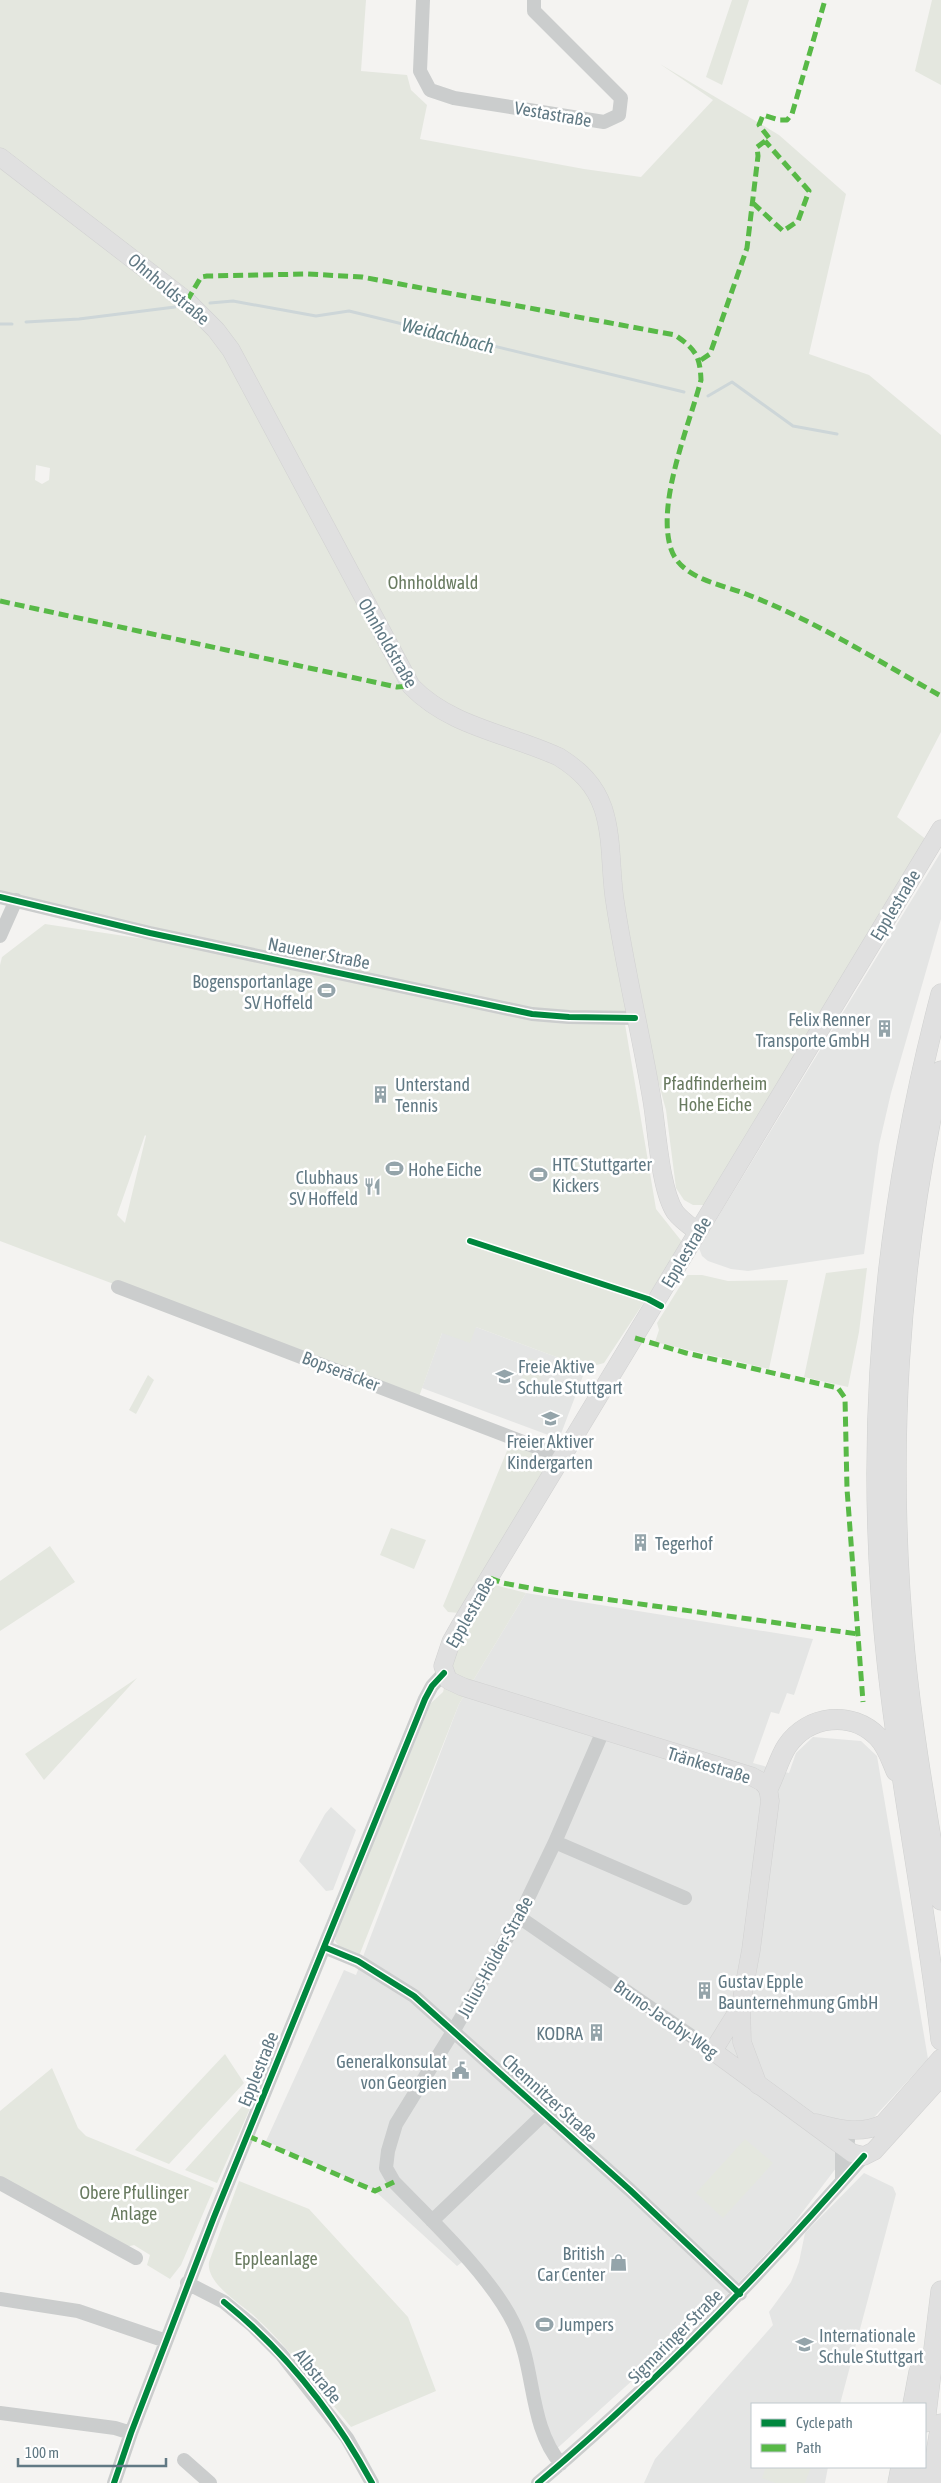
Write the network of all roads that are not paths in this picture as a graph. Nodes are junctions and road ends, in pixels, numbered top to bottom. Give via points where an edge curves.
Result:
1 (423, 0) edge
2 (534, 0) edge
3 (0, 157) edge
4 (941, 829) edge
5 (0, 897) edge
6 (21, 902) junction
7 (0, 936) edge
8 (941, 994) edge
9 (635, 1018) junction
10 (941, 1071) edge
11 (698, 1232) junction
12 (118, 1288) dead end
13 (562, 1457) junction
14 (444, 1673) junction
15 (603, 1732) junction
16 (768, 1788) junction
17 (915, 1792) junction
18 (941, 1841) edge
19 (555, 1842) junction
20 (685, 1898) dead end
21 (941, 1900) edge
22 (519, 1917) junction
23 (324, 1947) junction
24 (741, 2004) junction
25 (454, 2030) junction
26 (941, 2040) edge
27 (713, 2051) junction
28 (941, 2058) edge
29 (941, 2077) edge
30 (758, 2085) junction
31 (545, 2113) junction
32 (813, 2122) junction
33 (857, 2131) junction
34 (844, 2148) junction
35 (864, 2156) junction
36 (842, 2180) junction
37 (0, 2183) edge
38 (432, 2222) junction
39 (136, 2258) dead end
40 (188, 2283) junction
41 (941, 2291) edge
42 (740, 2294) junction
43 (940, 2298) edge
44 (0, 2299) edge
45 (166, 2341) junction
46 (919, 2398) edge
47 (0, 2413) edge
48 (941, 2424) edge
49 (131, 2432) junction
50 (184, 2460) dead end
51 (561, 2464) junction
52 (901, 2468) edge
53 (918, 2468) edge
54 (114, 2483) edge
55 (210, 2483) edge
56 (372, 2483) edge
57 (538, 2483) edge
58 (898, 2483) edge
59 (915, 2483) edge
60 (932, 2483) edge

1 - 2 street, Vestastraße via 420,71 430,90 454,98 604,122 619,115 621,98 534,12
3 - 9 main road, Ohnholdstraße via 187,300 216,330 231,350 400,669 421,696 450,715 559,757 591,784 607,826 613,892
4 - 11 main road, Epplestraße
5 - 6 street, Nauener Straße
6 - 7 street
6 - 9 street, Nauener Straße via 532,1014
8 - 17 highway via 904,1156 887,1270 876,1457 887,1657
9 - 11 main road, Ohnholdstraße via 668,1194 676,1212
10 - 17 highway via 922,1158 906,1271 898,1369 896,1434 900,1589 912,1710
11 - 13 main road, Epplestraße
12 - 13 street, Bopseräcker
13 - 14 main road, Epplestraße via 451,1642 443,1666
14 - 15 main road, Tränkestraße via 448,1680 462,1687
14 - 23 street, Epplestraße via 425,1699
15 - 16 main road, Tränkestraße via 751,1776
15 - 19 street, Julius-Hölder-Straße
16 - 17 highway via 787,1746 798,1734 830,1718 859,1724 879,1738
16 - 24 main road, Tränkestraße via 770,1801 752,1950
17 - 18 highway
17 - 21 highway
17 - 26 highway
19 - 20 street
19 - 22 street, Julius-Hölder-Straße
22 - 25 street, Julius-Hölder-Straße
22 - 27 street, Bruno-Jacoby-Weg
23 - 25 street, Chemnitzer Straße via 389,1978
23 - 40 street, Epplestraße
24 - 27 main road, Tränkestraße
24 - 30 main road, Tränkestraße via 742,2042
25 - 31 street, Chemnitzer Straße
25 - 38 street, Julius-Hölder-Straße via 396,2124 386,2168 394,2182
27 - 30 main road, Bruno-Jacoby-Weg
28 - 33 main road via 886,2120 870,2130
29 - 35 main road, Sigmaringer Straße via 887,2139
30 - 32 main road, Bruno-Jacoby-Weg
31 - 38 street
31 - 42 street, Chemnitzer Straße
32 - 33 main road, Bruno-Jacoby-Weg
32 - 34 main road, Bruno-Jacoby-Weg
33 - 34 street
34 - 35 main road, Bruno-Jacoby-Weg
34 - 36 street
35 - 36 street, Sigmaringer Straße
36 - 42 street, Sigmaringer Straße
37 - 39 street
38 - 51 street, Julius-Hölder-Straße via 486,2282 515,2325 529,2364 544,2438
40 - 45 street, Epplestraße
40 - 56 street, Albstraße via 224,2302 281,2354 347,2438
41 - 43 highway
42 - 51 street, Sigmaringer Straße
43 - 46 highway via 922,2358
44 - 45 street via 78,2312
45 - 49 street, Epplestraße
47 - 49 street
48 - 60 highway
49 - 54 street, Epplestraße
50 - 55 street
51 - 57 street, Sigmaringer Straße
52 - 58 highway
53 - 59 highway

